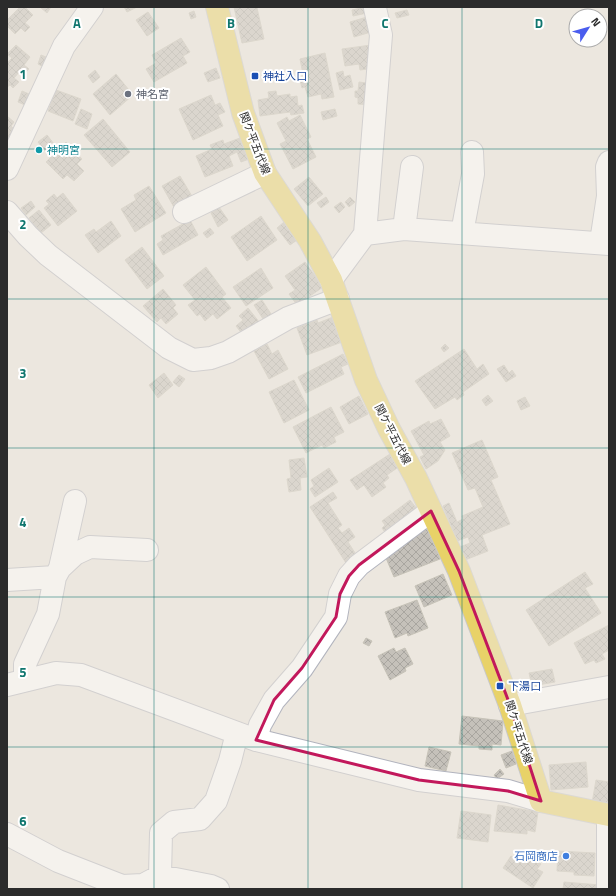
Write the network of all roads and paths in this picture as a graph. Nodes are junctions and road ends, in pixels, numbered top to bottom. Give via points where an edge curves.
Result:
1 (92, 7) edge
2 (217, 7) edge
3 (375, 8) dead end
4 (472, 152) dead end
5 (609, 162) edge
6 (412, 167) dead end
7 (7, 169) edge
8 (265, 173) junction
9 (7, 212) edge
10 (184, 212) dead end
11 (404, 229) junction
12 (462, 233) junction
13 (365, 234) junction
14 (605, 243) edge
15 (334, 290) junction
16 (75, 501) dead end
17 (431, 511) junction
18 (147, 550) dead end
19 (58, 572) junction
20 (7, 580) edge
21 (16, 682) edge
22 (609, 687) edge
23 (510, 706) junction
24 (247, 736) junction
25 (541, 801) junction
26 (608, 815) edge
27 (7, 834) edge
28 (160, 876) junction
29 (218, 889) edge
30 (608, 889) edge

1 - 7 street via 64,46
2 - 8 main road, 関ケ平五代線 via 243,113
3 - 13 street via 381,35
4 - 12 street via 473,174
5 - 14 street
6 - 11 street
8 - 10 street
8 - 15 main road, 関ケ平五代線 via 310,241
9 - 15 street via 48,255 169,348 193,360 211,358 228,352
11 - 12 street
11 - 13 street
12 - 14 street
13 - 15 street
15 - 17 main road, 関ケ平五代線 via 366,380
16 - 19 street
17 - 23 main road, 関ケ平五代線 via 459,571
17 - 24 street via 359,565 349,576 340,594 336,618 302,668 274,700 260,725
18 - 19 street via 90,547 75,554
19 - 20 street
19 - 21 street via 48,614
21 - 24 street via 56,674 81,675
22 - 23 street
23 - 25 main road, 関ケ平五代線
24 - 25 street via 419,780 508,791
24 - 28 street via 230,761 216,801 200,819 174,822 161,833
25 - 26 main road
26 - 30 street
27 - 28 street via 58,861 122,886 143,885
28 - 29 street

